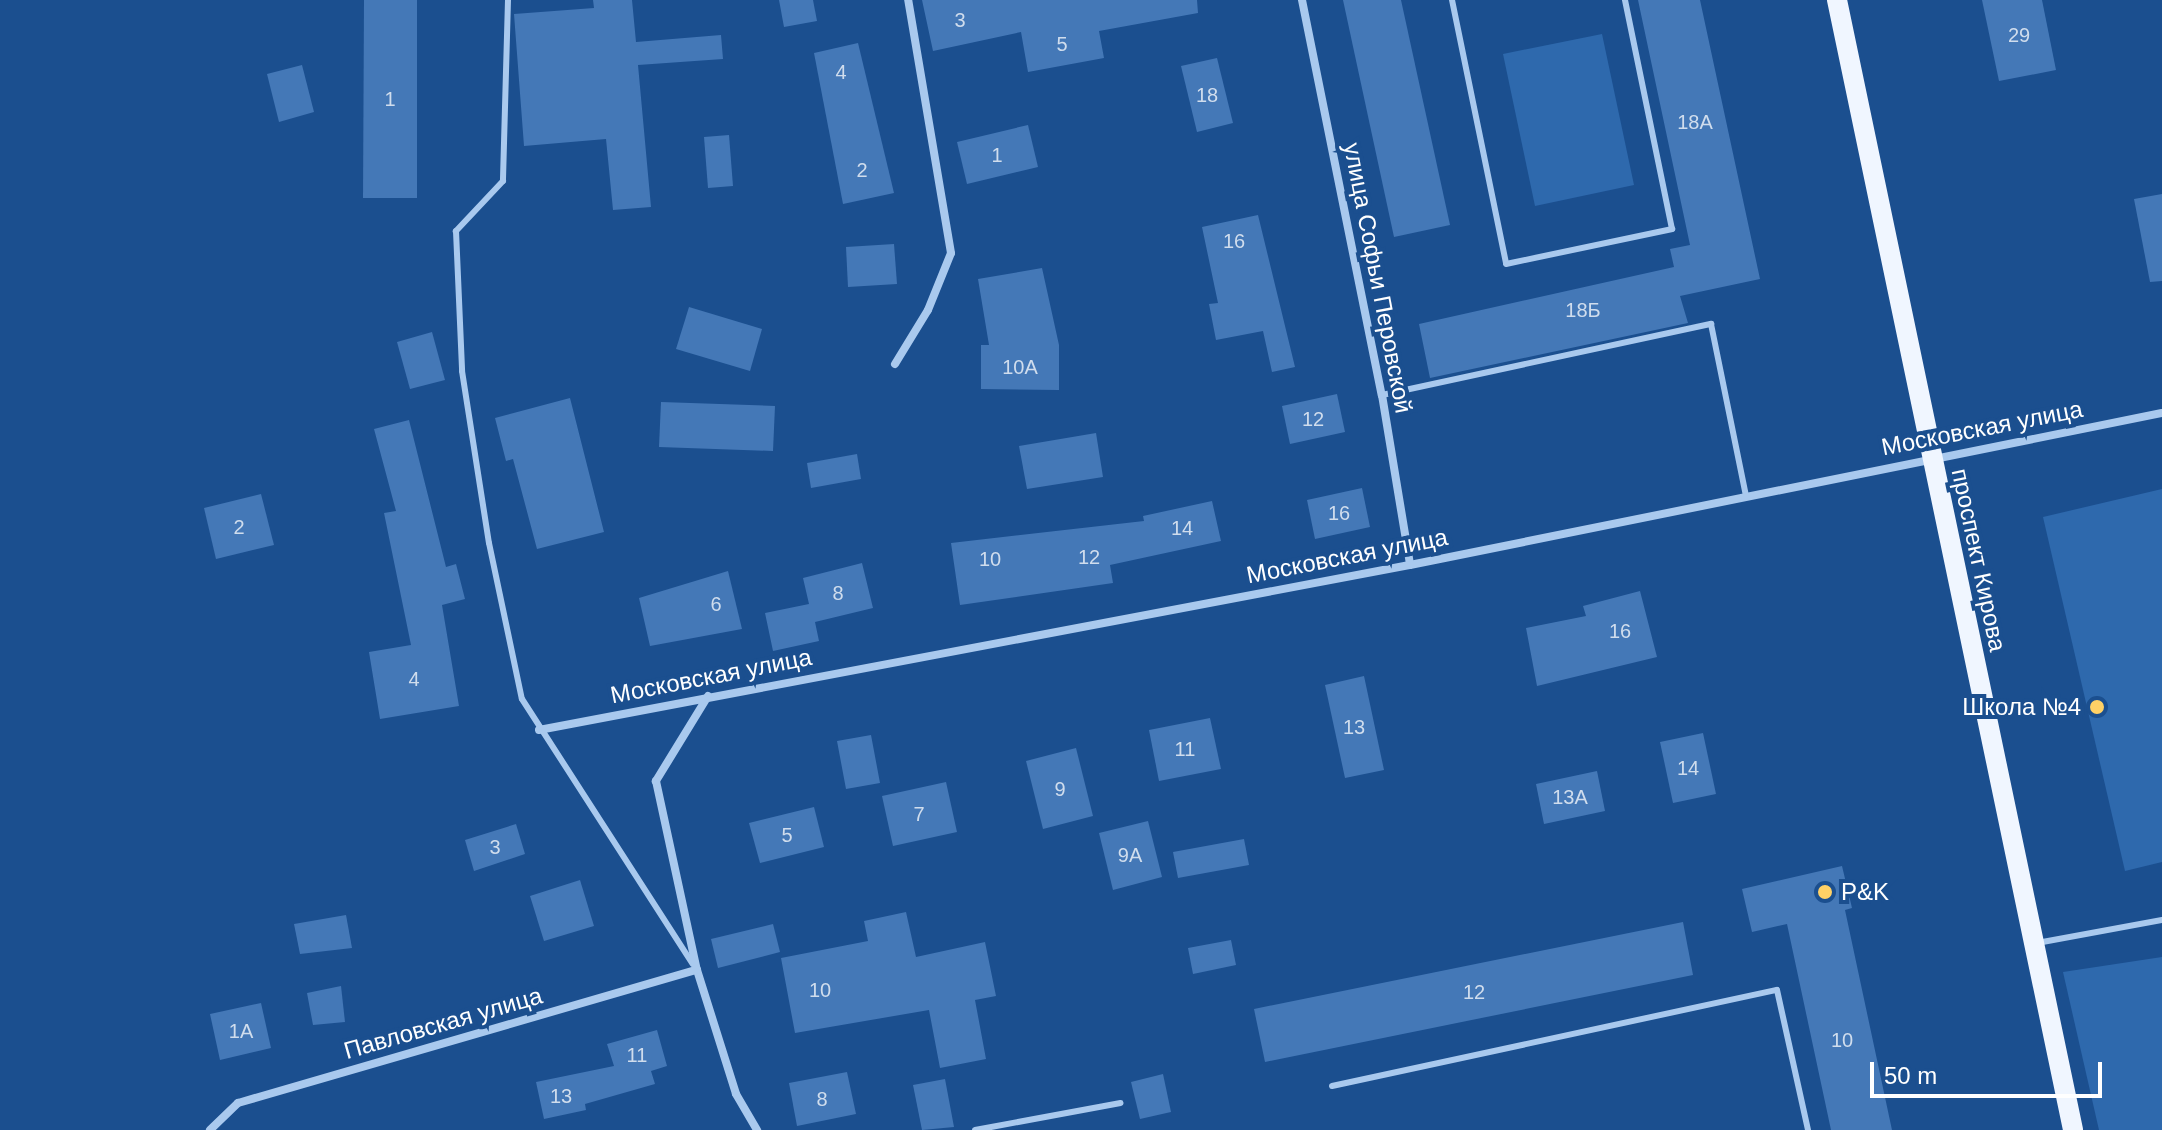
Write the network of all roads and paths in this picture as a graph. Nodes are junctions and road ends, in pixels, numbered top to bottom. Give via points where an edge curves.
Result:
1 (508, 0) edge
2 (908, 0) edge
3 (1302, 0) edge
4 (1452, 0) edge
5 (1625, 0) edge
6 (1837, 0) edge
7 (895, 364) dead end
8 (1382, 395) junction
9 (2162, 413) edge
10 (1931, 458) junction
11 (1746, 496) junction
12 (1410, 565) junction
13 (708, 696) junction
14 (539, 730) junction
15 (2162, 920) edge
16 (2034, 944) junction
17 (697, 970) junction
18 (1332, 1086) dead end
19 (1121, 1103) dead end
20 (210, 1130) edge
21 (757, 1130) edge
22 (975, 1130) edge
23 (1808, 1130) edge
24 (2073, 1130) edge

1 - 14 lane via 503,181 456,231 462,371 519,683
2 - 7 street via 951,253 928,310
3 - 8 street, улица Софьи Перовской
4 - 5 lane via 1506,264 1672,229
6 - 10 main road, проспект Кирова
8 - 11 lane via 1711,324
8 - 12 street, улица Софьи Перовской
9 - 10 street, Московская улица
10 - 11 street, Московская улица
10 - 16 main road, проспект Кирова
11 - 12 street, Московская улица
12 - 13 street, Московская улица
13 - 14 street, Московская улица
13 - 17 street via 656,781
14 - 17 lane
15 - 16 lane
16 - 24 main road, проспект Кирова
17 - 20 street, Павловская улица via 238,1103
17 - 21 street via 736,1094
18 - 23 lane via 1777,990
19 - 22 lane

